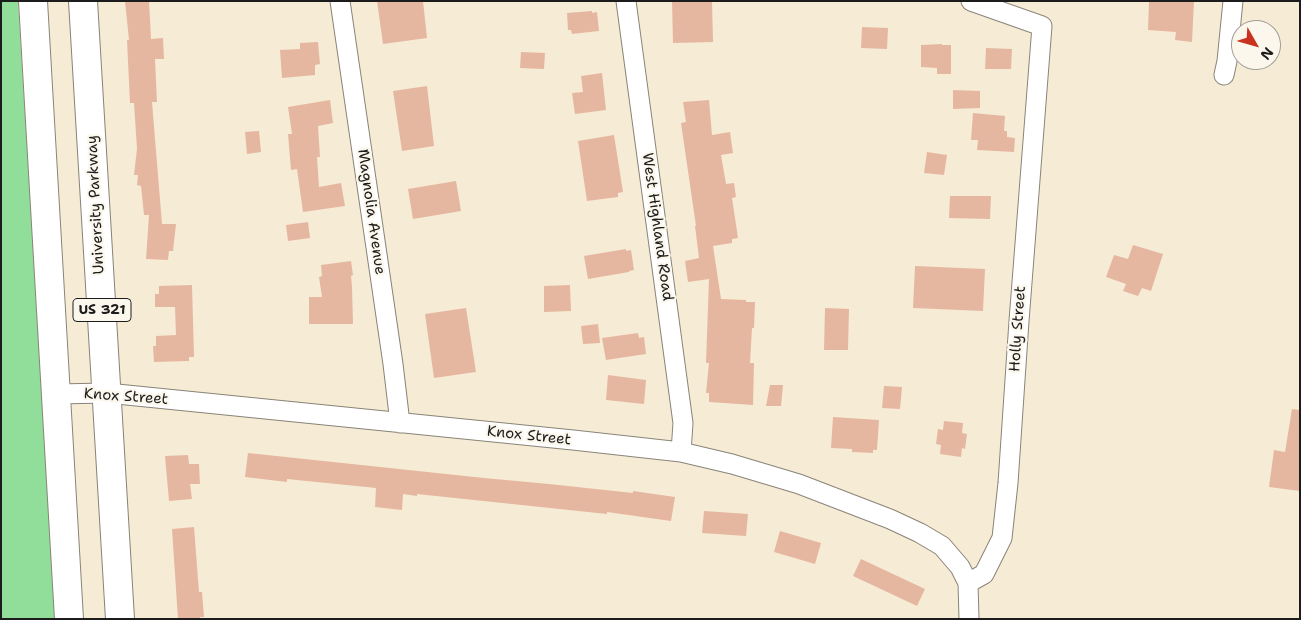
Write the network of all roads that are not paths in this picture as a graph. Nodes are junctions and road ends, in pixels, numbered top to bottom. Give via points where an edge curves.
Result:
1 (33, 1) edge
2 (83, 1) edge
3 (340, 1) edge
4 (626, 1) edge
5 (971, 1) edge
6 (1233, 1) edge
7 (1224, 74) dead end
8 (56, 394) junction
9 (107, 394) junction
10 (400, 423) junction
11 (681, 452) junction
12 (968, 583) junction
13 (69, 619) edge
14 (120, 619) edge
15 (969, 619) edge

1 - 8 highway, US 321
2 - 9 highway, University Parkway / US 321
3 - 10 street, Magnolia Avenue
4 - 11 street, West Highland Road via 683,423
5 - 12 street, Holly Street via 1042,26 1002,538 984,574
6 - 7 street
8 - 9 street, Knox Street
8 - 13 highway, US 321
9 - 10 street, Knox Street
9 - 14 highway, University Parkway / US 321
10 - 11 street, Knox Street
11 - 12 street, Knox Street via 798,484 890,519 942,546 960,567
12 - 15 street

